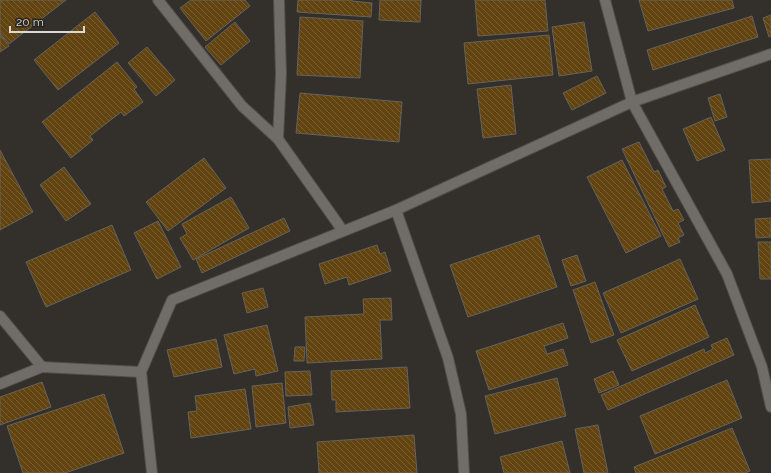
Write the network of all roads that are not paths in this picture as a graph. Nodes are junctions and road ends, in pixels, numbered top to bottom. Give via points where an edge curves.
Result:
1 (158, 0) edge
2 (279, 0) edge
3 (605, 0) edge
4 (771, 54) edge
5 (632, 102) junction
6 (278, 139) junction
7 (396, 210) junction
8 (343, 231) junction
9 (0, 316) edge
10 (42, 367) junction
11 (141, 372) junction
12 (0, 384) edge
13 (771, 407) edge
14 (152, 473) edge
15 (464, 473) edge

1 - 6 street via 242,106
2 - 6 street via 281,74
3 - 5 street
4 - 5 street
5 - 7 street
5 - 13 street via 727,274 762,367
6 - 8 street
7 - 8 street
7 - 15 street via 448,358 461,414
8 - 11 street via 172,300
9 - 10 street
10 - 11 street
10 - 12 street
11 - 14 street

